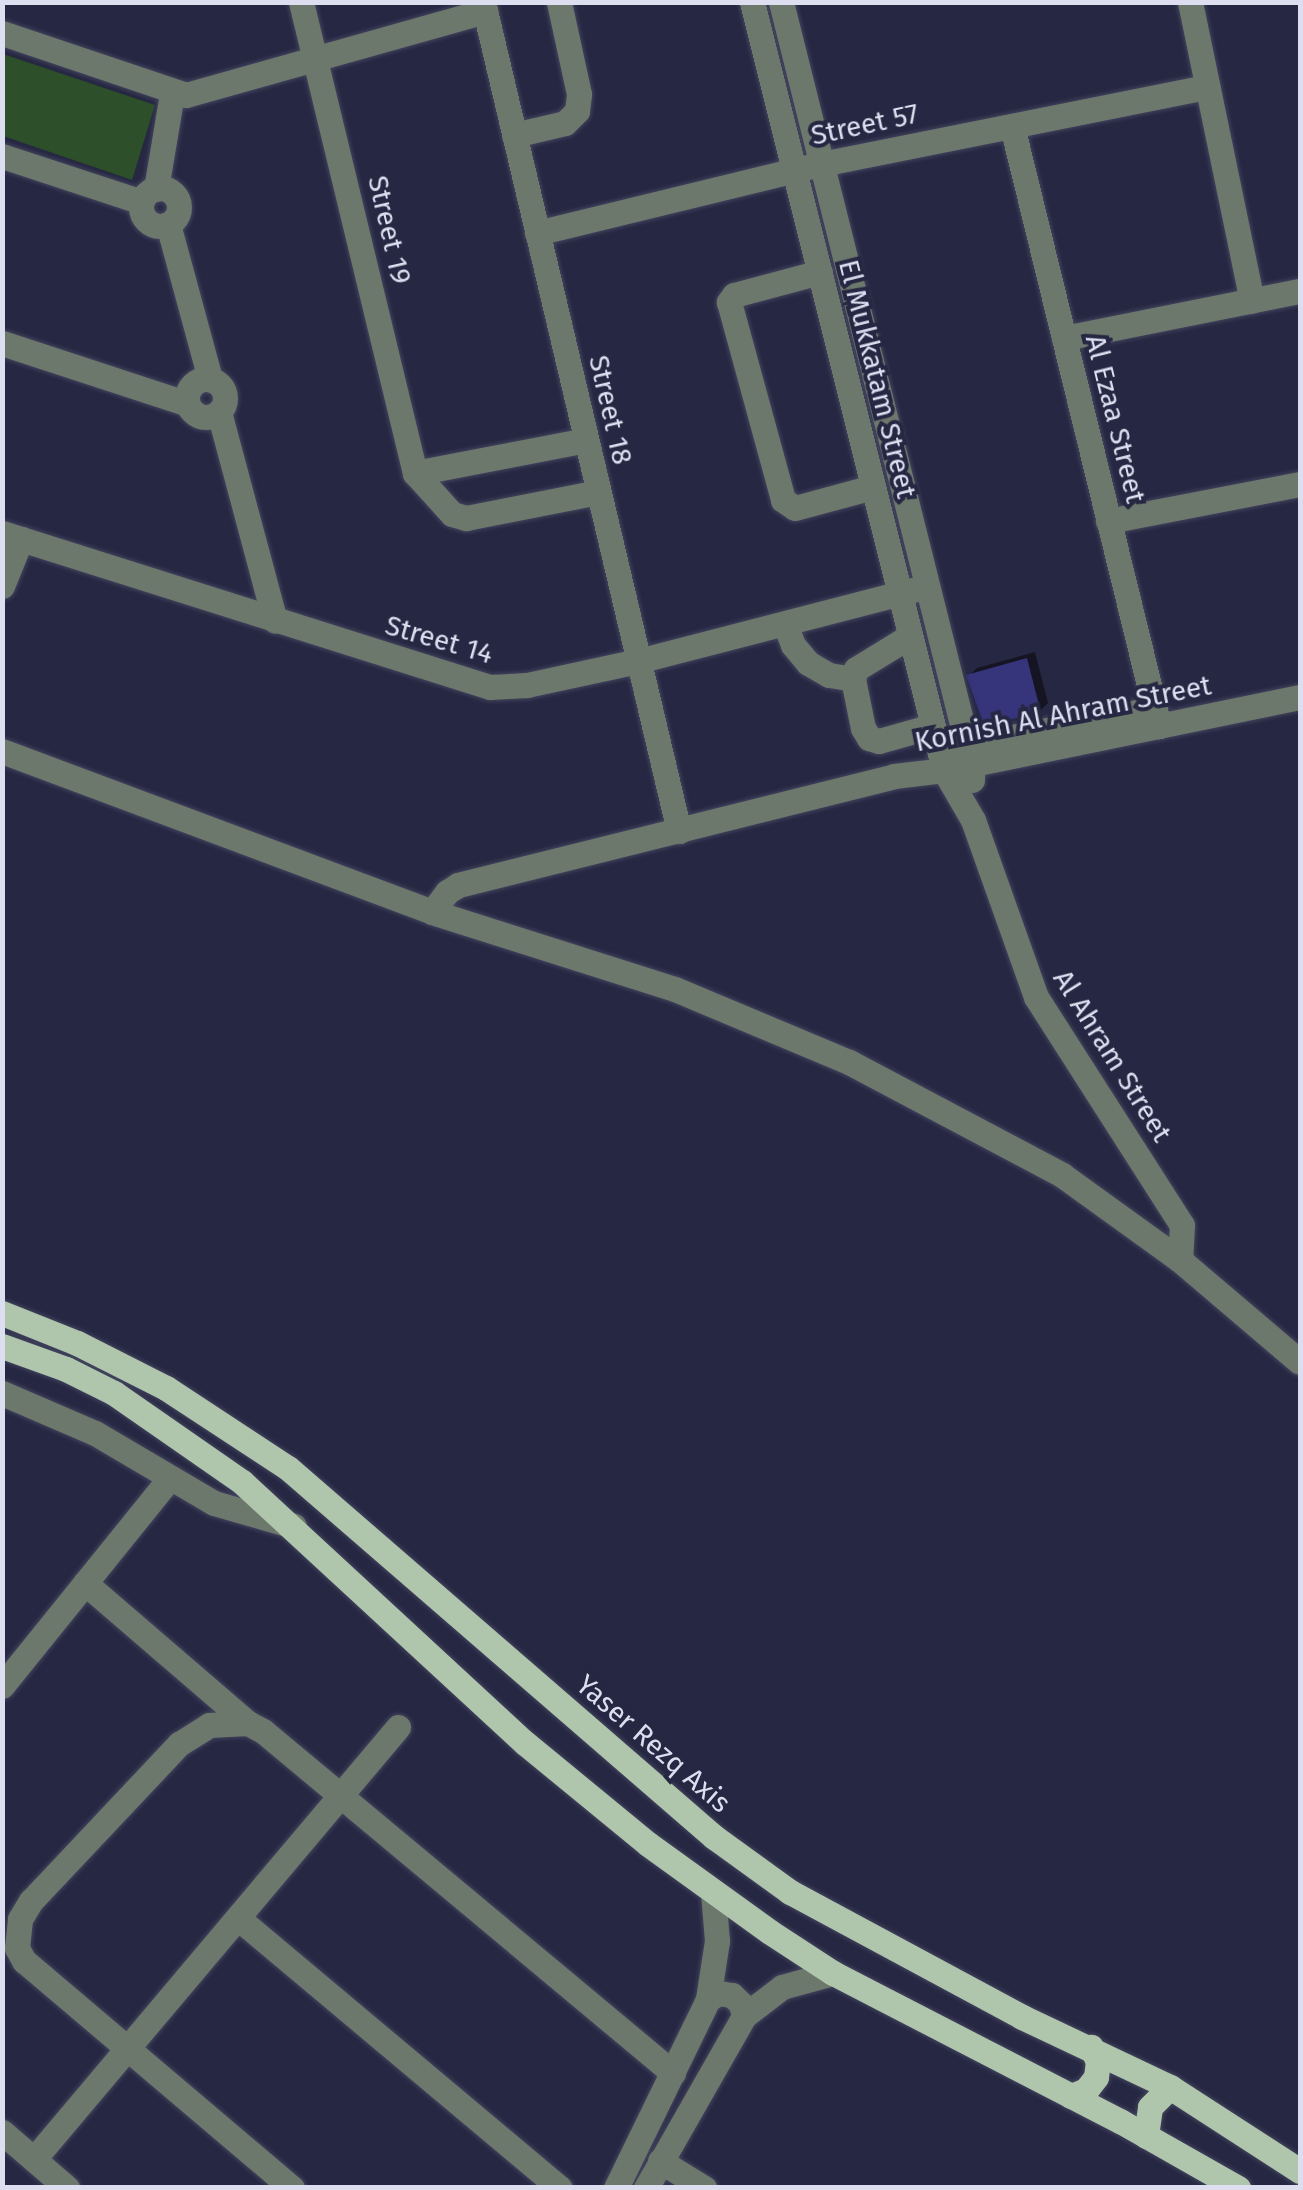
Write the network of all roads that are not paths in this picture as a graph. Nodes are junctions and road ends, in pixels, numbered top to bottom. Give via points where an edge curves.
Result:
1 (301, 2) edge
2 (559, 2) edge
3 (752, 2) edge
4 (780, 2) edge
5 (1190, 2) edge
6 (484, 7) edge
7 (2, 33) edge
8 (318, 60) junction
9 (1207, 87) junction
10 (172, 93) junction
11 (1012, 126) junction
12 (514, 136) junction
13 (2, 156) edge
14 (820, 164) junction
15 (794, 170) junction
16 (149, 196) junction
17 (538, 233) junction
18 (820, 272) junction
19 (1300, 291) edge
20 (1252, 301) junction
21 (1064, 338) junction
22 (2, 343) edge
23 (210, 379) junction
24 (186, 403) junction
25 (220, 412) junction
26 (586, 440) junction
27 (415, 472) junction
28 (1300, 484) edge
29 (873, 487) junction
30 (598, 492) junction
31 (1108, 520) junction
32 (12, 536) edge
33 (2, 586) edge
34 (912, 591) junction
35 (276, 621) junction
36 (784, 624) junction
37 (910, 636) junction
38 (638, 660) junction
39 (853, 679) junction
40 (1300, 681) edge
41 (1300, 696) edge
42 (1156, 718) junction
43 (932, 726) junction
44 (2, 751) edge
45 (969, 755) junction
46 (942, 761) junction
47 (973, 820) junction
48 (679, 830) junction
49 (432, 912) junction
50 (1180, 1260) junction
51 (2, 1313) edge
52 (2, 1346) edge
53 (1300, 1362) edge
54 (2, 1393) edge
55 (170, 1479) junction
56 (294, 1526) junction
57 (86, 1583) junction
58 (2, 1686) edge
59 (248, 1722) junction
60 (398, 1727) dead end
61 (339, 1798) junction
62 (714, 1892) junction
63 (238, 1918) junction
64 (834, 1973) junction
65 (708, 1999) junction
66 (744, 2016) junction
67 (1092, 2047) junction
68 (128, 2048) junction
69 (674, 2074) junction
70 (1170, 2087) junction
71 (1071, 2096) junction
72 (2, 2132) edge
73 (1146, 2136) junction
74 (34, 2159) junction
75 (660, 2161) junction
76 (1300, 2171) edge
77 (67, 2188) edge
78 (292, 2188) edge
79 (560, 2188) edge
80 (616, 2188) edge
81 (646, 2188) edge
82 (704, 2188) edge
83 (1238, 2188) edge

1 - 8 street, Street 19
2 - 12 street via 577,111 565,123
3 - 15 street, El Mukkatam Street
4 - 14 street, El Mukkatam Street
5 - 9 street
6 - 8 street
6 - 12 street, Street 18
7 - 10 street
8 - 10 street via 202,94
8 - 27 street, Street 19
9 - 11 street, Street 57
9 - 20 street
10 - 16 street
11 - 14 street, Street 57
11 - 21 street, Al Ezaa Street
12 - 17 street, Street 18
13 - 16 street
14 - 15 street, Street 57
14 - 34 street, El Mukkatam Street
15 - 17 street, Street 57
15 - 18 street, El Mukkatam Street
16 - 23 street via 146,220 168,224
17 - 26 street, Street 18
18 - 29 street, El Mukkatam Street
18 - 29 street via 734,295 730,302 783,500 795,508
19 - 20 street
20 - 21 street
21 - 31 street, Al Ezaa Street
22 - 24 street
23 - 24 street via 190,386
23 - 25 street via 225,395
24 - 25 street via 198,416
25 - 35 street
26 - 27 street
26 - 30 street, Street 18
27 - 30 street, Street 19 via 452,514 466,518
28 - 31 street
29 - 34 street, El Mukkatam Street
30 - 38 street, Street 18
31 - 42 street, Al Ezaa Street
32 - 33 street
32 - 35 street, Street 14
34 - 36 street, Street 14
34 - 37 street, El Mukkatam Street
34 - 45 street, El Mukkatam Street
35 - 38 street, Street 14 via 490,687
36 - 38 street, Street 14
36 - 39 street via 808,663
37 - 39 street via 865,660
37 - 43 street, El Mukkatam Street
38 - 48 street, Street 18
39 - 43 street via 869,738
40 - 42 street, Kornish Al Ahram Street
41 - 42 street, Kornish Al Ahram Street
42 - 45 street, Kornish Al Ahram Street
43 - 46 street, El Mukkatam Street
44 - 49 street
45 - 46 street, Kornish Al Ahram Street
45 - 47 street, Al Ahram Street
46 - 47 street, Al Ahram Street
46 - 48 street, Kornish Al Ahram Street
47 - 50 street, Al Ahram Street via 1036,997 1176,1214 1184,1237
48 - 49 street, Kornish Al Ahram Street via 458,885
49 - 50 street via 675,988 849,1062 1062,1176
50 - 53 street
51 - 67 main road, Yaser Rezq Axis via 137,1372 288,1468 714,1838 790,1892 1022,2017
52 - 56 main road via 114,1393
54 - 55 street via 95,1433
55 - 56 street via 240,1514
55 - 57 street
56 - 62 main road via 525,1743
57 - 58 street
57 - 59 street
59 - 61 street
59 - 68 street via 194,1730 20,1919 17,1948 24,1961
60 - 61 street
61 - 63 street
61 - 69 street
62 - 64 main road
62 - 65 street via 717,1941
63 - 68 street
63 - 79 street
64 - 66 street via 782,1987
64 - 71 main road
65 - 66 street via 732,1995
65 - 69 street
66 - 75 street
67 - 70 main road, Yaser Rezq Axis
67 - 71 main road via 1096,2077
68 - 74 street
68 - 78 street
69 - 80 street
70 - 73 main road via 1150,2107
70 - 76 main road, Yaser Rezq Axis
71 - 73 main road
72 - 74 street
73 - 83 main road
74 - 77 street
75 - 81 street
75 - 82 street

